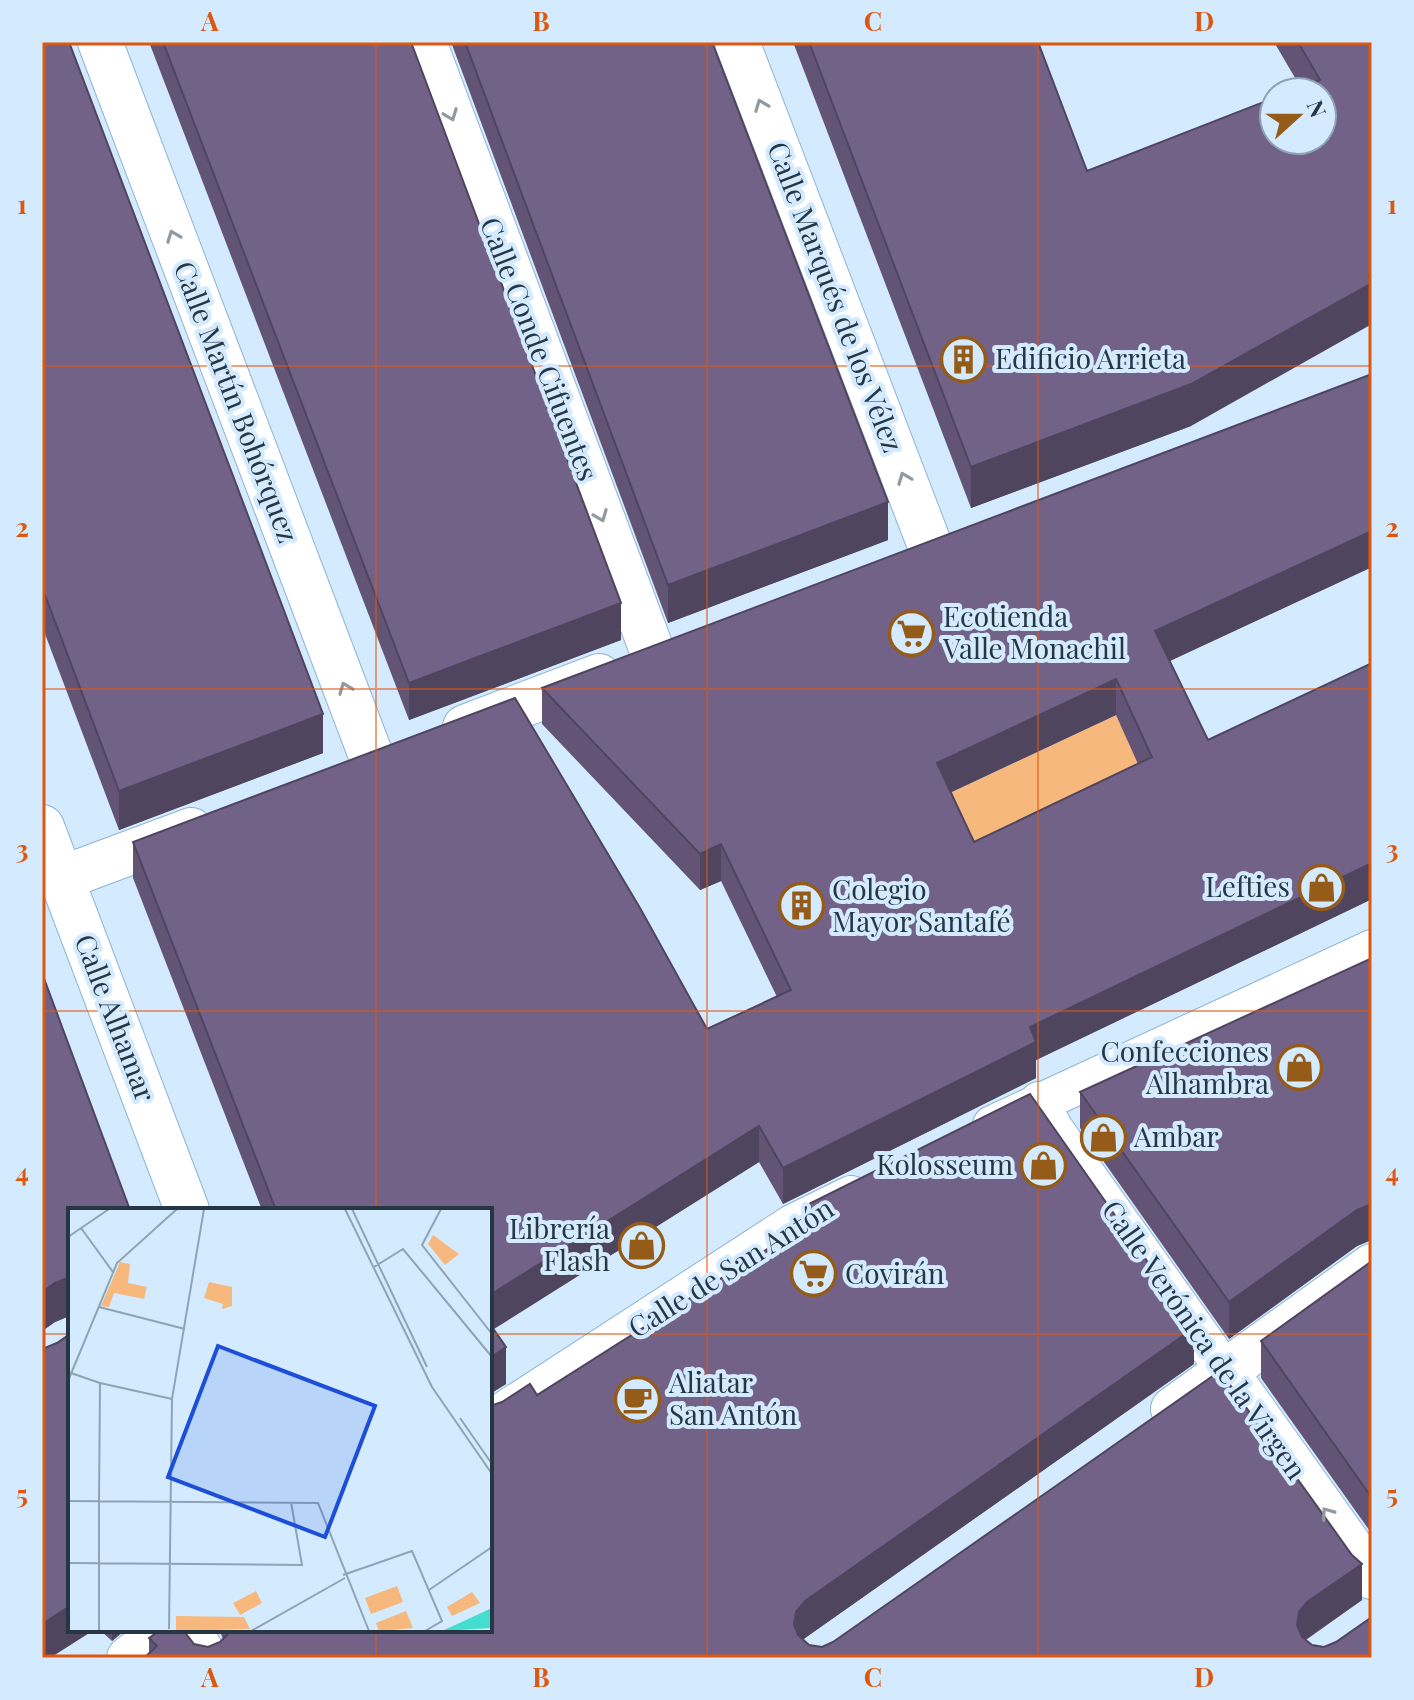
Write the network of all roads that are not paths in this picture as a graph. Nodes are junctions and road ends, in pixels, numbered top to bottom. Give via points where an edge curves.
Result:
1 (100, 42) edge
2 (424, 42) edge
3 (737, 42) edge
4 (888, 568) edge
5 (403, 750) junction
6 (330, 777) edge
7 (230, 815) edge
8 (50, 856) edge
9 (1372, 949) edge
10 (1039, 1101) junction
11 (957, 1142) edge
12 (888, 1177) edge
13 (186, 1208) edge
14 (1372, 1266) edge
15 (1226, 1372) junction
16 (492, 1419) edge
17 (1137, 1435) edge
18 (1372, 1577) edge
19 (163, 1632) edge
20 (189, 1632) edge
21 (129, 1658) edge
22 (206, 1658) edge

5 -> 1 street, Calle Martín Bohórquez
2 -> 5 street, Calle Conde Cifuentes via 669,650
4 -> 3 street, Calle Marqués de los Vélez via 947,546
5 - 6 street
7 - 8 street
8 - 13 street, Calle Alhamar
9 - 10 street
10 - 11 street
10 - 15 street, Calle Verónica de la Virgen
12 - 16 street, Calle de San Antón via 792,1224
14 - 15 street
15 - 17 street
18 -> 15 street, Calle Verónica de la Virgen
19 - 21 street
20 - 22 street

